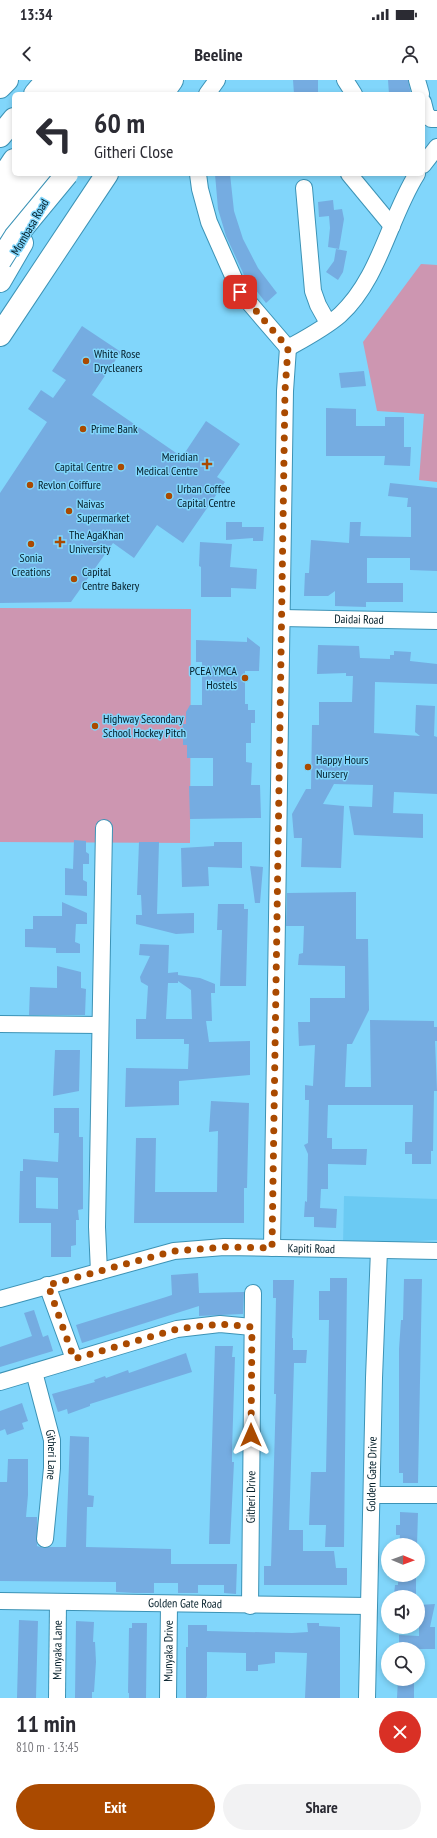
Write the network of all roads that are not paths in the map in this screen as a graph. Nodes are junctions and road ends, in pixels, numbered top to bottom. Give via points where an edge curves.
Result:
1 (7, 80) edge
2 (47, 80) edge
3 (70, 80) edge
4 (91, 80) edge
5 (113, 80) edge
6 (130, 80) edge
7 (152, 80) edge
8 (172, 80) edge
9 (217, 80) edge
10 (345, 80) edge
11 (417, 80) edge
12 (0, 87) edge
13 (37, 92) edge
14 (61, 92) edge
15 (82, 92) edge
16 (104, 92) edge
17 (120, 92) edge
18 (141, 92) edge
19 (163, 92) edge
20 (208, 92) edge
21 (353, 92) edge
22 (420, 92) edge
23 (425, 110) edge
24 (437, 119) edge
25 (12, 121) edge
26 (0, 136) edge
27 (437, 147) edge
28 (425, 162) edge
29 (12, 163) edge
30 (22, 176) edge
31 (43, 176) edge
32 (59, 176) edge
33 (65, 176) edge
34 (105, 176) edge
35 (198, 176) edge
36 (351, 176) edge
37 (416, 176) edge
38 (0, 181) edge
39 (304, 188) dead end
40 (0, 209) edge
41 (392, 226) junction
42 (0, 238) edge
43 (0, 260) edge
44 (0, 281) edge
45 (328, 323) junction
46 (0, 336) edge
47 (288, 348) junction
48 (282, 618) junction
49 (437, 621) edge
50 (104, 828) dead end
51 (0, 1024) edge
52 (99, 1025) junction
53 (272, 1248) junction
54 (379, 1250) junction
55 (437, 1251) edge
56 (99, 1272) junction
57 (48, 1285) junction
58 (253, 1293) dead end
59 (0, 1298) edge
60 (252, 1327) junction
61 (74, 1359) junction
62 (34, 1372) junction
63 (0, 1382) edge
64 (373, 1495) junction
65 (437, 1495) edge
66 (45, 1539) dead end
67 (0, 1601) edge
68 (58, 1602) junction
69 (169, 1604) junction
70 (250, 1606) junction
71 (369, 1606) junction
72 (57, 1698) edge
73 (168, 1698) edge
74 (367, 1698) edge

1 - 12 highway
2 - 13 highway
3 - 14 highway
4 - 15 highway
5 - 16 highway
6 - 17 highway
7 - 18 highway
8 - 19 highway
9 - 20 street
10 - 21 street
11 - 22 street
23 - 24 street via 431,119
25 - 26 highway
27 - 28 street
29 - 38 highway
30 - 40 highway
31 - 42 highway
32 - 44 highway, Mombasa Road
33 - 43 highway, bridge via 15,237
34 - 46 highway
35 - 47 street via 209,222 240,292
36 - 41 street
37 - 41 street
39 - 45 street via 313,291
41 - 45 street via 369,274 354,298 340,315
45 - 47 street
47 - 48 street via 285,391
48 - 49 street, Daidai Road
48 - 53 street
50 - 52 street
51 - 52 street
52 - 56 street
53 - 54 street, Kapiti Road
53 - 56 street, Kapiti Road via 198,1248 174,1251
54 - 55 street, Kapiti Road
54 - 64 street, Golden Gate Drive
56 - 57 street, Kapiti Road
57 - 59 street, Kapiti Road
57 - 61 street
58 - 60 street, Githeri Drive
60 - 61 street via 220,1324 177,1329
60 - 70 street, Githeri Drive
61 - 62 street
62 - 63 street
62 - 66 street, Githeri Lane via 52,1440
64 - 65 street
64 - 71 street, Golden Gate Drive
67 - 68 street, Golden Gate Road
68 - 69 street, Golden Gate Road
68 - 72 street, Munyaka Lane
69 - 70 street, Golden Gate Road
69 - 73 street, Munyaka Drive
70 - 71 street, Golden Gate Road
71 - 74 street, Golden Gate Drive

